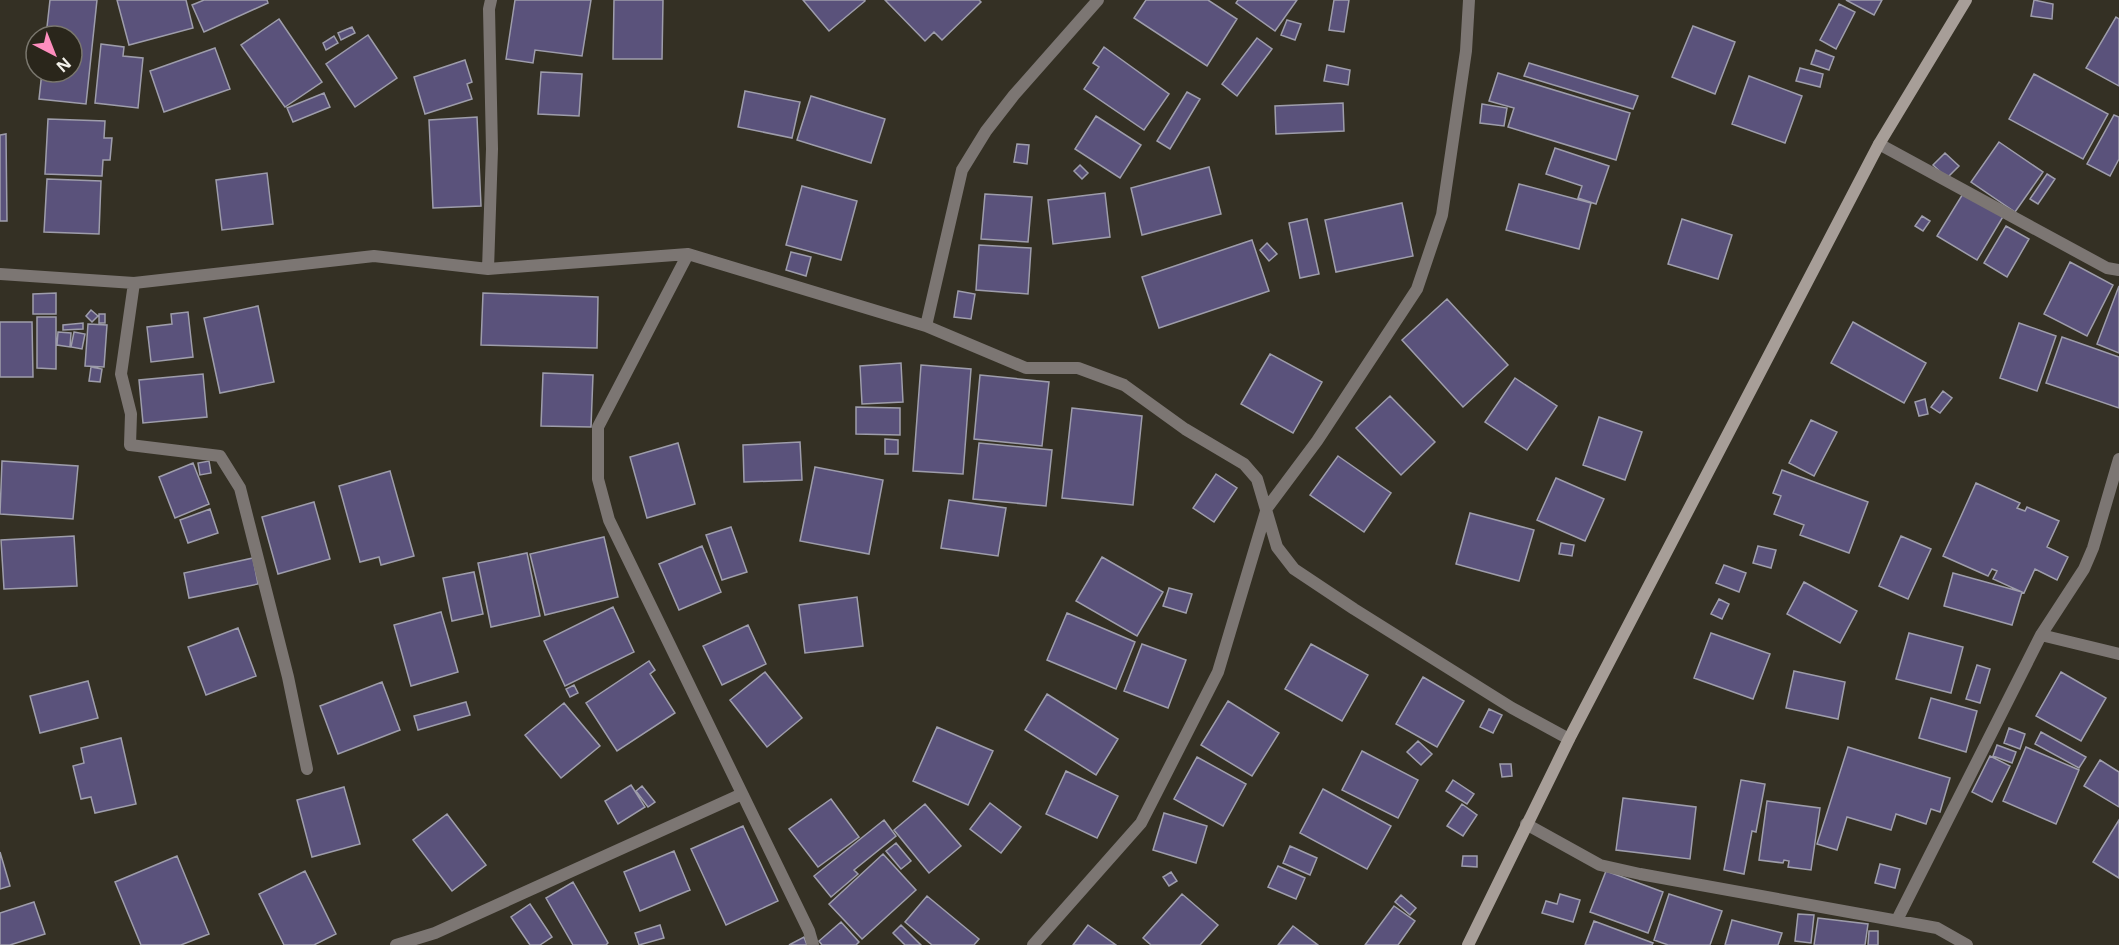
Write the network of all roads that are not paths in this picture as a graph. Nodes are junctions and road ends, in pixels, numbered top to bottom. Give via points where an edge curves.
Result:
1 (491, 0) edge
2 (1098, 0) edge
3 (1469, 0) edge
4 (1966, 0) edge
5 (1879, 144) junction
6 (688, 254) junction
7 (488, 269) junction
8 (2119, 270) edge
9 (0, 274) edge
10 (134, 283) junction
11 (926, 326) junction
12 (2119, 459) edge
13 (1267, 508) junction
14 (2041, 634) junction
15 (2119, 654) edge
16 (1569, 739) junction
17 (307, 769) dead end
18 (742, 794) junction
19 (1526, 824) junction
20 (1897, 920) junction
21 (396, 945) edge
22 (813, 945) edge
23 (1033, 945) edge
24 (1468, 945) edge
25 (1967, 945) edge

1 - 7 street
2 - 11 street via 1014,95 962,170
3 - 13 street via 1466,51 1442,215 1417,289 1317,441
4 - 5 main road
5 - 8 street via 2107,268
5 - 16 main road
6 - 7 street
6 - 11 street
6 - 18 street via 598,427 598,479 609,520
7 - 10 street via 374,256
9 - 10 street
10 - 17 street via 122,374 131,414 130,445 220,456 240,488
11 - 13 street via 1026,368 1078,368 1124,385 1185,429 1244,464 1257,479
12 - 14 street via 2084,569
13 - 16 street via 1277,546 1294,568 1512,708
13 - 23 street via 1218,672 1141,824
14 - 15 street
14 - 20 street
16 - 19 main road
18 - 21 street via 446,928
18 - 22 street
19 - 20 street via 1600,865
19 - 24 main road
20 - 25 street via 1937,928

